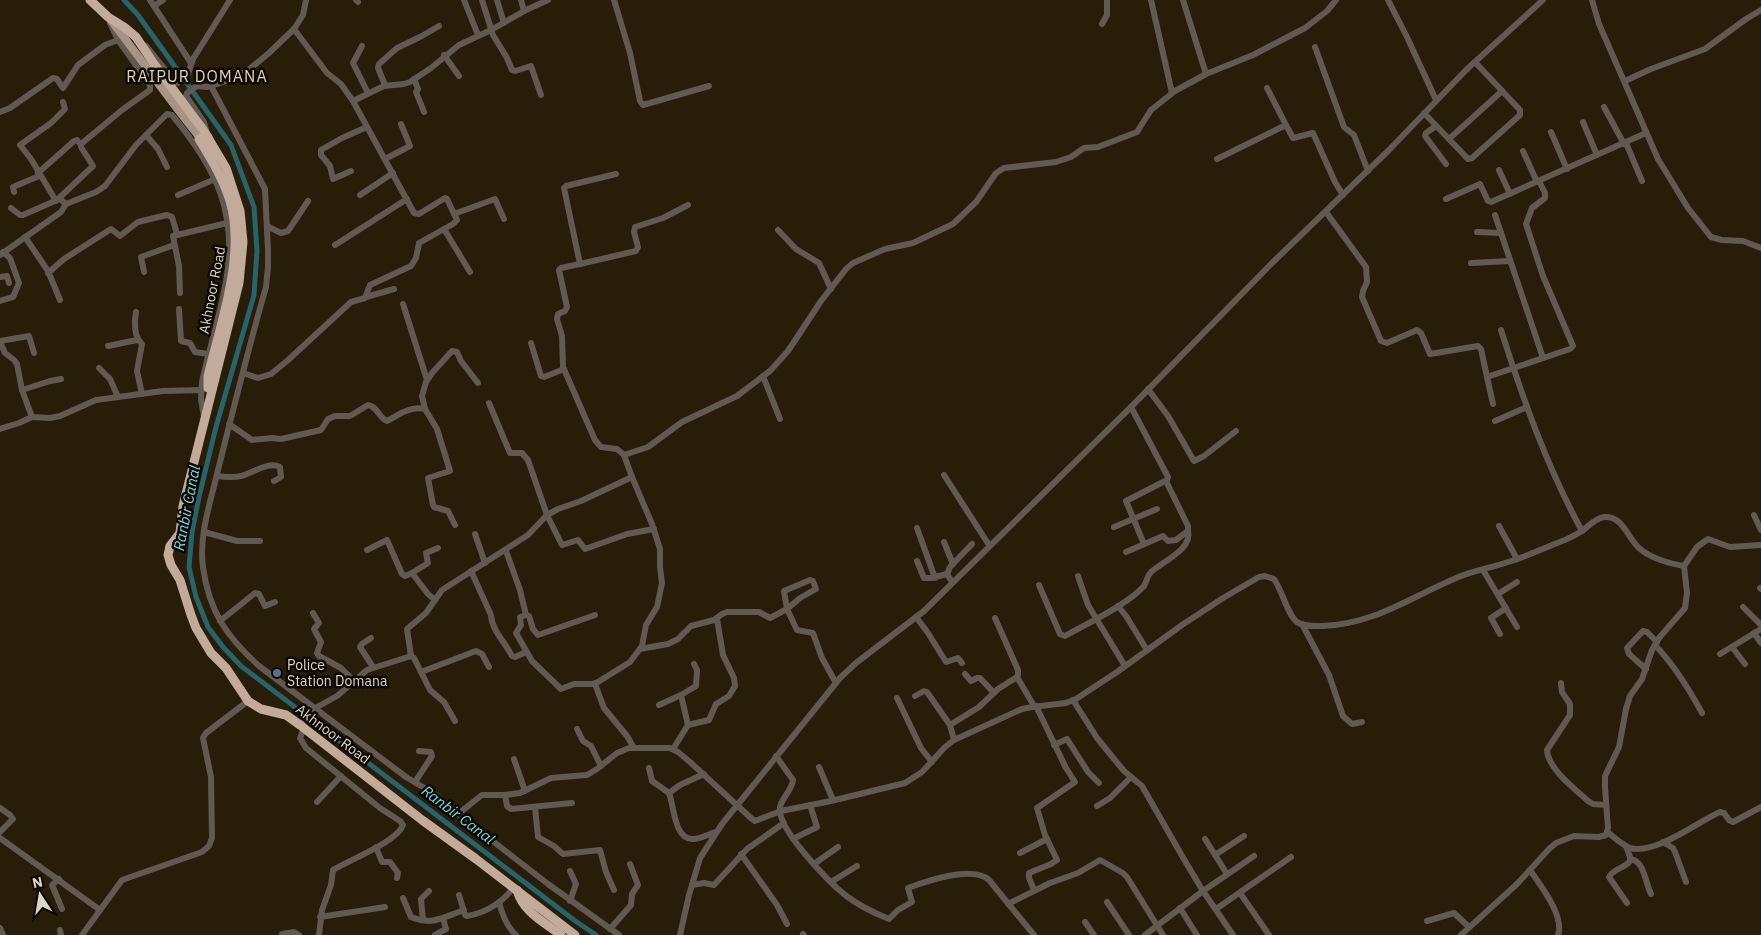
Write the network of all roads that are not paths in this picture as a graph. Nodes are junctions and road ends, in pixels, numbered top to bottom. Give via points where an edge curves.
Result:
1 (90, 0) edge
2 (163, 0) edge
3 (230, 0) edge
4 (306, 0) edge
5 (464, 0) edge
6 (482, 0) edge
7 (497, 0) edge
8 (521, 0) edge
9 (548, 0) edge
10 (614, 0) edge
11 (1108, 0) edge
12 (1151, 0) edge
13 (1183, 0) edge
14 (1336, 0) edge
15 (1388, 0) edge
16 (1543, 0) edge
17 (1592, 0) edge
18 (152, 3) edge
19 (1761, 10) edge
20 (524, 11) junction
21 (108, 17) junction
22 (504, 23) junction
23 (1102, 24) dead end
24 (439, 26) dead end
25 (294, 29) junction
26 (492, 30) junction
27 (478, 35) junction
28 (118, 40) junction
29 (139, 41) junction
30 (362, 46) dead end
31 (1315, 47) dead end
32 (444, 55) junction
33 (1475, 62) junction
34 (192, 63) junction
35 (1206, 74) junction
36 (459, 76) dead end
37 (414, 79) junction
38 (1624, 82) junction
39 (385, 85) junction
40 (210, 86) junction
41 (709, 86) dead end
42 (1267, 88) dead end
43 (1502, 91) junction
44 (368, 93) junction
45 (1172, 93) junction
46 (184, 96) junction
47 (541, 96) dead end
48 (1436, 100) junction
49 (352, 101) junction
50 (63, 102) dead end
51 (1604, 107) dead end
52 (0, 112) edge
53 (424, 112) dead end
54 (1424, 113) junction
55 (1583, 122) dead end
56 (401, 124) dead end
57 (1286, 125) junction
58 (367, 126) junction
59 (1436, 126) junction
60 (1551, 132) dead end
61 (1646, 133) junction
62 (146, 135) junction
63 (204, 138) junction
64 (1449, 139) junction
65 (1625, 143) junction
66 (81, 145) junction
67 (1523, 151) dead end
68 (1597, 155) junction
69 (385, 159) junction
70 (1217, 159) dead end
71 (1446, 164) dead end
72 (167, 167) dead end
73 (1567, 169) junction
74 (1499, 170) dead end
75 (351, 171) dead end
76 (1368, 171) junction
77 (393, 173) junction
78 (38, 174) junction
79 (616, 174) dead end
80 (215, 179) junction
81 (1538, 181) junction
82 (1642, 181) dead end
83 (14, 192) dead end
84 (1510, 194) junction
85 (178, 195) dead end
86 (360, 195) dead end
87 (1343, 195) junction
88 (407, 199) junction
89 (1446, 199) dead end
90 (58, 200) junction
91 (308, 201) dead end
92 (66, 204) junction
93 (688, 205) dead end
94 (11, 208) dead end
95 (1326, 212) junction
96 (454, 214) junction
97 (1495, 215) dead end
98 (504, 219) dead end
99 (227, 223) junction
100 (267, 226) junction
101 (444, 229) junction
102 (778, 230) dead end
103 (1477, 232) dead end
104 (1501, 232) junction
105 (176, 234) junction
106 (25, 237) junction
107 (174, 245) junction
108 (335, 245) dead end
109 (1761, 248) edge
110 (2, 253) edge
111 (1510, 261) junction
112 (1471, 263) dead end
113 (580, 264) junction
114 (48, 272) junction
115 (144, 272) dead end
116 (470, 272) dead end
117 (0, 277) edge
118 (9, 283) dead end
119 (394, 289) dead end
120 (830, 289) junction
121 (180, 293) dead end
122 (366, 297) junction
123 (60, 300) dead end
124 (0, 301) edge
125 (403, 304) dead end
126 (179, 309) dead end
127 (136, 312) dead end
128 (1501, 330) dead end
129 (137, 340) junction
130 (0, 342) edge
131 (531, 343) dead end
132 (108, 346) dead end
133 (34, 352) dead end
134 (208, 354) junction
135 (1543, 358) junction
136 (100, 368) dead end
137 (564, 368) junction
138 (1514, 368) junction
139 (243, 373) junction
140 (763, 376) junction
141 (1487, 377) junction
142 (61, 380) dead end
143 (427, 380) junction
144 (478, 383) dead end
145 (1148, 389) junction
146 (22, 390) junction
147 (202, 390) junction
148 (142, 394) junction
149 (118, 397) junction
150 (489, 403) dead end
151 (1492, 404) dead end
152 (1131, 407) junction
153 (1527, 407) junction
154 (425, 409) junction
155 (32, 417) junction
156 (205, 418) junction
157 (780, 419) dead end
158 (1495, 421) dead end
159 (229, 424) junction
160 (0, 429) edge
161 (1236, 431) dead end
162 (624, 455) junction
163 (944, 475) dead end
164 (217, 476) junction
165 (632, 477) junction
166 (274, 481) dead end
167 (1166, 481) junction
168 (1157, 509) dead end
169 (547, 515) junction
170 (1754, 515) dead end
171 (1134, 520) junction
172 (455, 525) dead end
173 (1498, 526) dead end
174 (1114, 527) dead end
175 (917, 528) dead end
176 (654, 529) junction
177 (1761, 530) edge
178 (1188, 531) junction
179 (1582, 531) junction
180 (204, 532) junction
181 (475, 534) dead end
182 (260, 541) dead end
183 (944, 542) dead end
184 (972, 544) dead end
185 (1144, 544) junction
186 (1761, 545) edge
187 (989, 546) junction
188 (438, 548) dead end
189 (366, 550) dead end
190 (506, 551) junction
191 (1126, 552) dead end
192 (1516, 559) junction
193 (917, 561) dead end
194 (485, 563) junction
195 (953, 564) junction
196 (1684, 566) junction
197 (1483, 570) junction
198 (471, 571) junction
199 (412, 573) junction
200 (946, 574) junction
201 (1078, 576) dead end
202 (935, 578) junction
203 (952, 582) junction
204 (1518, 582) dead end
205 (1039, 585) dead end
206 (1498, 594) junction
207 (435, 600) junction
208 (275, 602) dead end
209 (1118, 606) junction
210 (1743, 607) dead end
211 (1506, 608) junction
212 (787, 609) junction
213 (313, 613) dead end
214 (526, 615) junction
215 (595, 615) dead end
216 (916, 617) junction
217 (995, 618) dead end
218 (1096, 618) junction
219 (717, 619) junction
220 (220, 621) junction
221 (1302, 624) junction
222 (1517, 627) dead end
223 (1761, 627) edge
224 (1754, 633) junction
225 (1500, 634) dead end
226 (371, 638) dead end
227 (1761, 643) edge
228 (1656, 644) junction
229 (1732, 646) junction
230 (640, 649) junction
231 (1147, 650) junction
232 (526, 652) junction
233 (1720, 654) dead end
234 (410, 656) junction
235 (694, 664) dead end
236 (962, 664) dead end
237 (1745, 664) dead end
238 (489, 666) dead end
239 (1125, 666) junction
240 (373, 667) junction
241 (1646, 669) junction
242 (421, 672) junction
243 (965, 674) dead end
244 (1017, 677) junction
245 (354, 681) junction
246 (836, 683) junction
247 (1561, 683) dead end
248 (595, 684) junction
249 (994, 693) junction
250 (681, 696) junction
251 (915, 696) dead end
252 (897, 698) dead end
253 (1073, 700) junction
254 (248, 701) junction
255 (659, 705) dead end
256 (1035, 706) junction
257 (313, 709) junction
258 (1702, 713) dead end
259 (455, 721) dead end
260 (1362, 722) dead end
261 (302, 724) junction
262 (688, 725) junction
263 (950, 725) junction
264 (577, 729) dead end
265 (954, 740) junction
266 (1054, 745) junction
267 (634, 748) junction
268 (673, 749) junction
269 (419, 751) dead end
270 (776, 756) junction
271 (514, 759) dead end
272 (932, 762) junction
273 (602, 766) junction
274 (820, 767) dead end
275 (649, 768) dead end
276 (704, 774) junction
277 (341, 776) junction
278 (1131, 777) junction
279 (415, 782) junction
280 (1099, 784) dead end
281 (525, 791) junction
282 (670, 793) junction
283 (506, 795) junction
284 (833, 800) junction
285 (317, 802) dead end
286 (572, 803) dead end
287 (737, 805) junction
288 (1606, 805) junction
289 (810, 806) junction
290 (1097, 806) dead end
291 (535, 807) junction
292 (1761, 807) edge
293 (0, 808) edge
294 (780, 811) junction
295 (458, 814) junction
296 (784, 823) junction
297 (0, 832) edge
298 (716, 832) junction
299 (1608, 832) junction
300 (1244, 836) dead end
301 (0, 838) edge
302 (793, 839) junction
303 (1047, 839) junction
304 (1205, 839) dead end
305 (1663, 842) junction
306 (1626, 846) junction
307 (838, 847) dead end
308 (378, 852) junction
309 (1020, 853) dead end
310 (741, 854) junction
311 (1215, 854) junction
312 (1254, 856) dead end
313 (1291, 857) dead end
314 (1631, 859) junction
315 (630, 864) dead end
316 (814, 864) junction
317 (857, 866) dead end
318 (1530, 870) junction
319 (570, 871) dead end
320 (1227, 874) junction
321 (397, 878) dead end
322 (59, 879) junction
323 (831, 882) junction
324 (1686, 882) dead end
325 (692, 884) junction
326 (516, 889) junction
327 (614, 890) dead end
328 (1034, 890) junction
329 (429, 891) dead end
330 (1203, 891) junction
331 (1240, 893) junction
332 (1651, 894) dead end
333 (459, 895) dead end
334 (403, 898) dead end
335 (570, 901) junction
336 (500, 902) junction
337 (1107, 902) dead end
338 (1628, 903) dead end
339 (1008, 904) junction
340 (385, 907) dead end
341 (1180, 908) junction
342 (62, 909) dead end
343 (1216, 909) junction
344 (100, 910) junction
345 (464, 910) junction
346 (320, 917) junction
347 (444, 918) junction
348 (423, 920) junction
349 (1427, 921) dead end
350 (1085, 922) dead end
351 (787, 924) dead end
352 (1156, 926) junction
353 (1469, 927) junction
354 (0, 928) edge
355 (610, 929) junction
356 (509, 932) edge
357 (282, 934) edge
358 (3, 935) edge
359 (82, 935) edge
360 (299, 935) edge
361 (319, 935) edge
362 (435, 935) edge
363 (516, 935) edge
364 (561, 935) edge
365 (575, 935) edge
366 (619, 935) edge
367 (680, 935) edge
368 (1034, 935) edge
369 (1094, 935) edge
370 (1129, 935) edge
371 (1145, 935) edge
372 (1163, 935) edge
373 (1197, 935) edge
374 (1232, 935) edge
375 (1268, 935) edge
376 (1461, 935) edge
377 (1558, 935) edge

1 - 21 highway, Akhnoor Road
2 - 18 street
3 - 34 street
4 - 25 street via 303,15
5 - 27 street
6 - 26 street
7 - 22 street
8 - 20 street
9 - 20 street
10 - 41 street via 643,106
11 - 23 street via 1107,15
12 - 45 street
13 - 35 street
14 - 35 street via 1305,28 1253,55
15 - 48 street
16 - 33 street
17 - 38 street
18 - 34 street
19 - 38 street via 1705,49
20 - 22 street
21 - 28 street
21 - 29 highway, Akhnoor Road
21 - 63 main road via 169,99
22 - 26 street
24 - 39 street via 397,48 379,64
25 - 40 street via 243,74
25 - 49 street via 328,73 342,84
26 - 27 street
26 - 47 street via 512,70 532,66
27 - 32 street
28 - 52 street via 105,45 78,65 63,88 53,78
28 - 66 street via 150,85 150,90
29 - 34 street via 175,82 188,76
29 - 46 highway, Akhnoor Road via 167,82
30 - 44 street via 353,63
31 - 76 street via 1344,127 1354,135
32 - 36 street
32 - 37 street
33 - 43 street
33 - 48 street
35 - 45 street
37 - 39 street via 404,84
37 - 53 street
38 - 61 street
39 - 44 street
40 - 46 street via 195,87
40 - 100 street via 265,189
42 - 57 street
43 - 64 street
43 - 64 street via 1520,110 1520,115 1470,159
44 - 49 street
45 - 120 street via 1151,110 1137,132 1098,147 1084,148 1064,160 1000,170 976,202 953,224 913,243 862,258 846,269
46 - 63 highway, Akhnoor Road
48 - 54 street
49 - 58 street
50 - 78 street via 65,109 20,145
51 - 65 street
54 - 59 street
54 - 76 street
55 - 68 street
56 - 69 street via 410,146
57 - 70 street
57 - 87 street via 1293,138 1313,133
58 - 69 street
58 - 75 street via 321,150 333,179
59 - 64 street
59 - 71 street via 1425,136
60 - 73 street
61 - 65 street
61 - 109 street via 1661,166 1707,235 1716,239 1744,241
62 - 72 street
62 - 80 street via 165,115 170,114 200,151
62 - 92 street via 105,186
63 - 156 highway, Akhnoor Road via 226,168 241,216 243,242 239,283
65 - 68 street
65 - 82 street
66 - 78 street via 74,141
66 - 90 street via 93,166
67 - 81 street
68 - 73 street
69 - 77 street
73 - 81 street
74 - 84 street
76 - 87 street
77 - 86 street
77 - 88 street
78 - 83 street via 13,187
78 - 90 street
79 - 113 street via 564,188
80 - 85 street
80 - 99 street
81 - 84 street
81 - 135 street via 1546,196 1532,208 1526,224 1543,276 1573,344 1570,350
84 - 89 street via 1489,202 1480,184
87 - 95 street
88 - 96 street via 417,214 445,198
88 - 108 street
90 - 92 street
90 - 94 street via 23,215
91 - 100 street via 288,232 281,233
92 - 106 street
93 - 113 street via 635,227 636,251
95 - 141 street via 1366,267 1367,282 1362,297 1381,341 1387,343 1417,330 1430,354 1478,346
95 - 145 street
96 - 98 street via 495,199
96 - 101 street via 457,221
97 - 104 street
99 - 105 street
99 - 134 street via 226,282
100 - 139 street via 266,287
101 - 116 street
101 - 122 street via 419,243 411,266 370,285
102 - 120 street via 796,249 818,263
103 - 104 street
104 - 111 street
105 - 107 street via 172,238
105 - 114 street via 169,215 142,221 120,236 112,229
106 - 110 street
106 - 114 street
107 - 115 street via 140,257
107 - 121 street
110 - 124 street via 10,258 19,282 13,297
111 - 112 street
111 - 135 street
113 - 137 street via 559,270 567,307 557,316
114 - 123 street
117 - 118 street via 7,276
119 - 122 street
120 - 140 street via 788,351
122 - 139 street via 351,302 271,374 258,378
125 - 143 street
126 - 134 street via 181,341 190,342 195,352
127 - 129 street
128 - 138 street
129 - 132 street
129 - 148 street via 142,344 137,371
130 - 133 street via 29,336
130 - 146 street via 5,353 17,364
131 - 137 street via 541,376
134 - 147 street
135 - 138 street
136 - 149 street via 110,379
137 - 162 street via 598,445 616,449
138 - 141 street
138 - 153 street
139 - 159 street
140 - 157 street
140 - 162 street via 737,396 673,428 648,447
141 - 151 street
142 - 146 street
143 - 144 street via 454,351
143 - 154 street via 422,396
145 - 152 street
145 - 161 street via 1165,411 1194,462
146 - 155 street
147 - 148 street
147 - 156 street
148 - 149 street
149 - 155 street via 92,401 60,416
150 - 169 street via 510,453 522,453 528,460
152 - 167 street via 1168,476
152 - 187 street
153 - 158 street
153 - 179 street via 1556,481
154 - 159 street via 404,411 387,421 368,404 350,416 328,418 321,430 281,439 252,440
154 - 172 street via 437,429 450,471 428,478 433,505 448,511
155 - 160 street
156 - 254 highway, Akhnoor Road via 180,533 170,546 168,555 196,628
159 - 164 street
162 - 165 street
163 - 187 street
164 - 166 street via 240,476 277,465 282,477
164 - 180 street
165 - 169 street
165 - 176 street
167 - 171 street via 1126,501
167 - 178 street
168 - 171 street
169 - 176 street via 562,546 578,540 585,549 627,534
169 - 190 street via 528,536
170 - 177 street
171 - 174 street
171 - 185 street
173 - 192 street
175 - 202 street
176 - 230 street via 660,549 662,583 657,607 646,625
178 - 185 street via 1170,541 1164,536
178 - 209 street via 1187,543 1150,573 1144,585
179 - 192 street
179 - 196 street via 1597,519 1614,518 1639,549 1671,564
180 - 182 street via 237,541
180 - 220 street via 201,545 203,567 208,593
181 - 194 street
183 - 195 street
184 - 195 street
185 - 191 street
186 - 196 street via 1730,547 1708,539 1697,547
187 - 203 street
188 - 199 street via 426,553 428,562
189 - 199 street via 387,540 402,574
190 - 194 street
190 - 214 street
192 - 197 street
193 - 202 street via 924,578
194 - 198 street
195 - 200 street
196 - 228 street via 1685,608
197 - 206 street
197 - 221 street via 1454,578 1388,611 1360,621 1336,625
198 - 207 street via 442,590
198 - 232 street via 495,630 512,656
199 - 207 street
200 - 202 street
200 - 203 street
201 - 218 street
203 - 216 street
204 - 206 street
205 - 218 street via 1062,636
206 - 211 street
207 - 234 street via 426,613 407,629
208 - 220 street via 265,606 259,594 255,593
209 - 218 street
209 - 231 street
210 - 223 street
211 - 222 street
211 - 225 street via 1491,618
212 - 212 street via 815,589 812,580 784,591
212 - 219 street via 770,618 759,612 741,611 727,612
212 - 246 street via 797,630 813,633
213 - 245 street via 319,623 314,629 321,642 317,653 341,668
214 - 215 street via 537,635
214 - 232 street via 520,617 521,625 515,631
216 - 236 street via 946,662 958,658
216 - 246 street via 856,663
217 - 244 street via 1018,670
218 - 239 street
219 - 230 street via 691,626 668,644
219 - 262 street via 723,655 735,686 729,696 716,704 709,720
220 - 257 street via 240,649
221 - 231 street via 1293,618 1274,579 1259,577
221 - 260 street via 1329,676 1343,716 1352,724
223 - 224 street
224 - 227 street
224 - 229 street
226 - 240 street via 360,646
228 - 241 street
228 - 241 street via 1647,632 1642,631 1627,648 1629,654
228 - 258 street
229 - 233 street
229 - 237 street
230 - 248 street via 630,662
231 - 239 street
232 - 248 street via 560,688
234 - 240 street
234 - 242 street
235 - 250 street via 696,686
238 - 242 street via 482,654 476,651
239 - 253 street
240 - 245 street
241 - 288 street via 1628,702 1619,747 1606,776
242 - 259 street via 430,690 444,702
243 - 249 street via 972,681 979,678
244 - 249 street
244 - 256 street
245 - 257 street via 337,696
246 - 270 street
247 - 288 street via 1562,692 1570,704 1570,715 1547,750 1548,759 1588,802
248 - 267 street via 604,708
249 - 263 street
250 - 255 street
250 - 262 street
251 - 263 street via 926,691
252 - 272 street via 921,748
253 - 256 street
253 - 278 street via 1092,731
254 - 261 highway, Akhnoor Road
254 - 344 street via 203,738 211,777 212,838 209,846 195,855 125,879
256 - 265 street
256 - 266 street
257 - 261 street
257 - 279 street
261 - 277 street via 300,736 303,745
261 - 326 highway, Akhnoor Road via 422,820
262 - 268 street
263 - 265 street
264 - 273 street
265 - 272 street
266 - 280 street via 1067,739
266 - 303 street via 1075,782 1037,808
267 - 268 street
267 - 273 street via 617,753
268 - 276 street
269 - 279 street via 431,752 432,756
270 - 287 street
270 - 294 street via 794,781
271 - 281 street
272 - 284 street via 905,783
273 - 281 street via 587,774 546,779
274 - 284 street
275 - 282 street via 652,781
276 - 282 street
276 - 287 street
277 - 285 street
277 - 308 street via 402,824
278 - 290 street
278 - 330 street via 1142,786
279 - 295 street
281 - 283 street
282 - 298 street via 679,829 687,838 696,839
283 - 291 street via 509,809
283 - 295 street via 481,795
284 - 289 street
286 - 291 street
287 - 294 street via 755,821
287 - 298 street
288 - 299 street
289 - 294 street
289 - 302 street via 817,827
291 - 327 street via 538,837 563,854 600,850
292 - 305 street via 1733,822 1720,812
293 - 297 street via 13,820
294 - 296 street
295 - 335 street
296 - 302 street
296 - 310 street
298 - 325 street via 700,858
299 - 306 street
299 - 318 street via 1603,837 1574,836 1556,843
300 - 311 street
301 - 322 street
302 - 316 street
303 - 309 street
303 - 328 street via 1057,860 1028,873
304 - 311 street
305 - 306 street via 1635,848
305 - 324 street via 1675,852
306 - 314 street
307 - 316 street
308 - 321 street via 382,863 392,863 398,873
308 - 346 street via 332,872
310 - 325 street via 714,886
310 - 351 street
311 - 320 street
312 - 320 street
313 - 331 street
314 - 332 street via 1641,867
314 - 338 street via 1609,877
315 - 355 street via 638,885 632,894 631,905
316 - 323 street
317 - 323 street
318 - 353 street
318 - 377 street via 1558,918
319 - 335 street via 576,884
320 - 330 street
322 - 342 street via 52,885
322 - 344 street
323 - 339 street via 859,904 888,919 912,902 908,888 964,874 985,876
325 - 367 street
326 - 336 street
326 - 364 highway, Akhnoor Road via 528,911
326 - 365 highway, Akhnoor Road
328 - 339 street
328 - 352 street via 1078,873 1100,860 1128,877
329 - 348 street via 421,899
330 - 341 street
330 - 343 street
331 - 343 street
331 - 375 street
333 - 345 street
334 - 348 street via 411,917
335 - 355 street
336 - 345 street via 472,916 466,916
336 - 356 street
337 - 370 street
339 - 368 street
340 - 346 street
341 - 352 street
341 - 373 street
343 - 374 street
344 - 359 street
345 - 347 street
346 - 361 street
347 - 348 street
347 - 362 street via 446,929
349 - 353 street via 1454,913
350 - 369 street
352 - 371 street
352 - 372 street
353 - 376 street
354 - 358 street
355 - 366 street
356 - 363 street
357 - 360 street via 294,932

